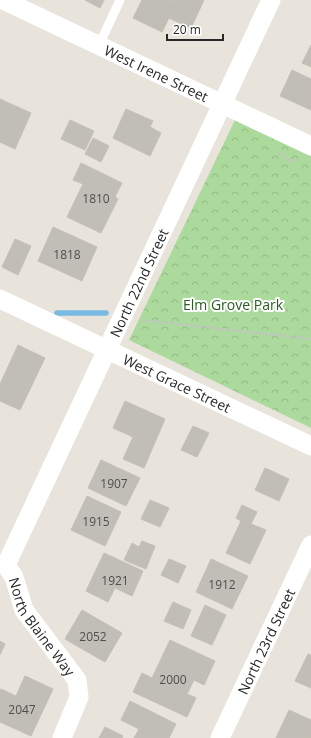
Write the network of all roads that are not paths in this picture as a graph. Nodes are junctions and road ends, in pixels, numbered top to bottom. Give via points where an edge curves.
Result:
1 (3, 0) edge
2 (120, 0) edge
3 (271, 0) edge
4 (99, 45) junction
5 (222, 104) junction
6 (311, 146) edge
7 (0, 299) edge
8 (107, 350) junction
9 (311, 446) edge
10 (311, 545) edge
11 (3, 565) edge
12 (62, 738) edge
13 (220, 738) edge

1 - 4 street, West Irene Street
2 - 4 lane
3 - 5 street, North 22nd Street
4 - 5 street, West Irene Street
5 - 6 street, West Irene Street
5 - 8 street, North 22nd Street
7 - 8 street, West Grace Street
8 - 9 street, West Grace Street
8 - 11 street, North 22nd Street
10 - 13 street, North 23rd Street
11 - 12 street, North Blaine Way via 14,577 24,610 77,680 79,697

